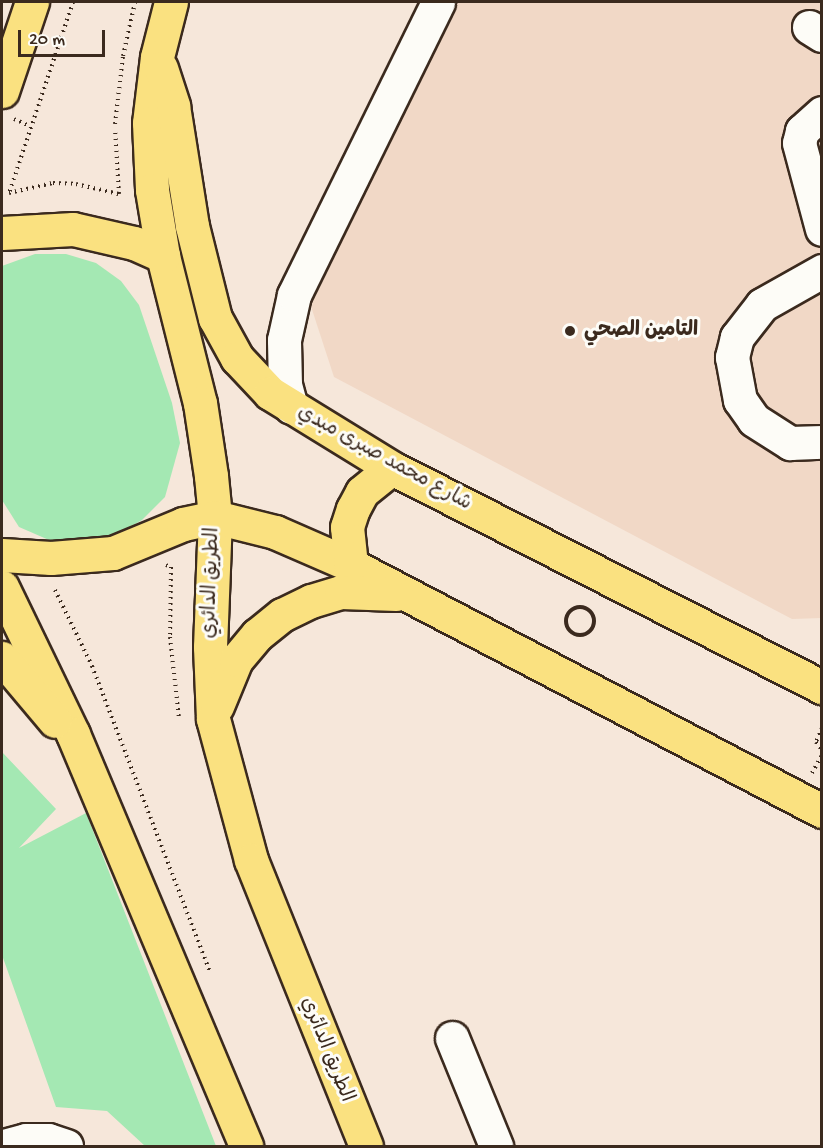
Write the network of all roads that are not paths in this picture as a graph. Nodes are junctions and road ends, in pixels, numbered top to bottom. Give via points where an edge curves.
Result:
1 (32, 2) edge
2 (171, 2) edge
3 (438, 2) edge
4 (157, 57) junction
5 (2, 91) edge
6 (822, 113) edge
7 (822, 229) edge
8 (2, 233) edge
9 (163, 256) junction
10 (822, 271) edge
11 (291, 407) junction
12 (822, 442) edge
13 (392, 468) junction
14 (215, 517) junction
15 (2, 555) edge
16 (351, 566) junction
17 (2, 587) edge
18 (405, 595) junction
19 (2, 658) edge
20 (806, 669) edge
21 (822, 687) edge
22 (213, 719) junction
23 (73, 734) junction
24 (822, 810) edge
25 (452, 1038) dead end
26 (4, 1146) edge
27 (66, 1146) edge
28 (246, 1146) edge
29 (366, 1146) edge
30 (496, 1146) edge

1 - 5 main road
2 - 4 main road, الطريق الدائري
3 - 11 street via 294,295 284,340 285,385
4 - 9 main road, الطريق الدائري via 149,123 152,190
4 - 11 main road, شارع محمد صبرى مبدي via 173,106 192,226 216,318 251,376
6 - 7 street via 802,131 800,143
8 - 9 main road via 73,229 134,243
9 - 14 main road, الطريق الدائري via 200,403
10 - 12 street via 762,305 737,337 732,357 740,400 754,420 790,443
11 - 13 main road, شارع محمد صبرى مبدي
13 - 16 main road via 362,492 353,509 347,527
13 - 20 main road, شارع محمد صبرى مبدي
14 - 15 main road via 183,524 113,552 51,558
14 - 16 main road via 275,532
14 - 22 main road, الطريق الدائري via 210,647
16 - 18 main road
17 - 23 main road
18 - 22 main road via 373,590 341,592 282,615 257,635 236,660
18 - 24 main road
19 - 23 main road via 50,717
20 - 21 main road, شارع محمد صبرى مبدي
22 - 29 main road, الطريق الدائري via 252,860
23 - 28 main road
25 - 30 street
26 - 27 street via 48,1140

